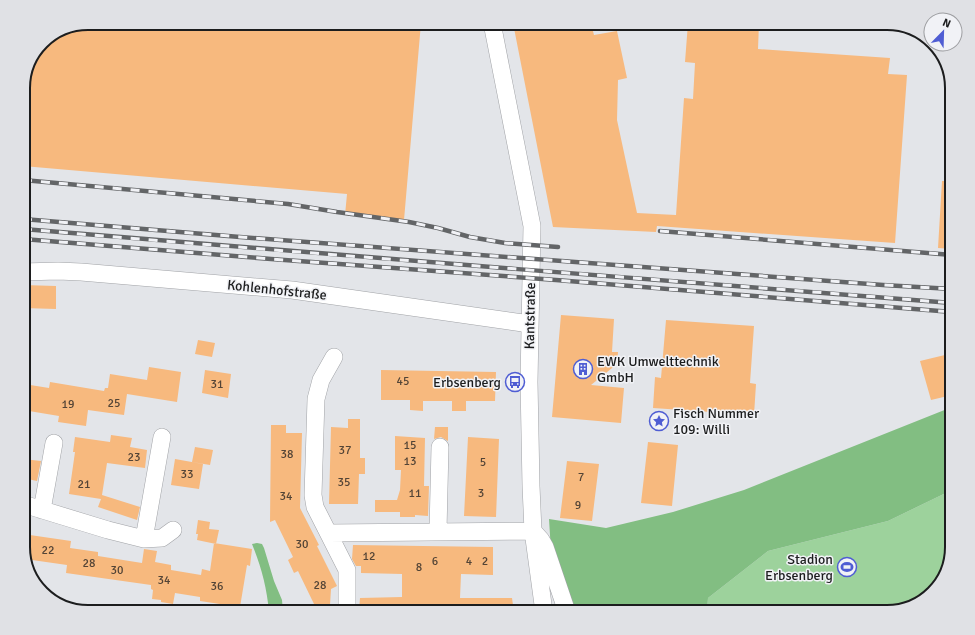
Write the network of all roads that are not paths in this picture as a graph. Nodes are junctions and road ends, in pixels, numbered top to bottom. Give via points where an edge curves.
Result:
1 (493, 30) edge
2 (30, 272) edge
3 (530, 324) junction
4 (334, 357) dead end
5 (162, 437) dead end
6 (54, 443) dead end
7 (440, 448) dead end
8 (30, 506) edge
9 (42, 510) junction
10 (173, 530) dead end
11 (438, 531) junction
12 (532, 531) junction
13 (329, 533) junction
14 (144, 539) junction
15 (348, 605) edge
16 (543, 605) edge
17 (565, 605) edge

1 - 3 street, Kantstraße via 532,226
2 - 3 street, Kohlenhofstraße via 81,272 292,290
3 - 12 street, Kantstraße
4 - 13 street via 321,380 314,419 313,495 315,507
5 - 14 street
6 - 9 street
7 - 11 street
8 - 9 street
9 - 14 street
10 - 14 street via 162,538
11 - 12 street
11 - 13 street
12 - 16 street, Kantstraße
12 - 17 street via 545,547
13 - 15 street via 347,570

